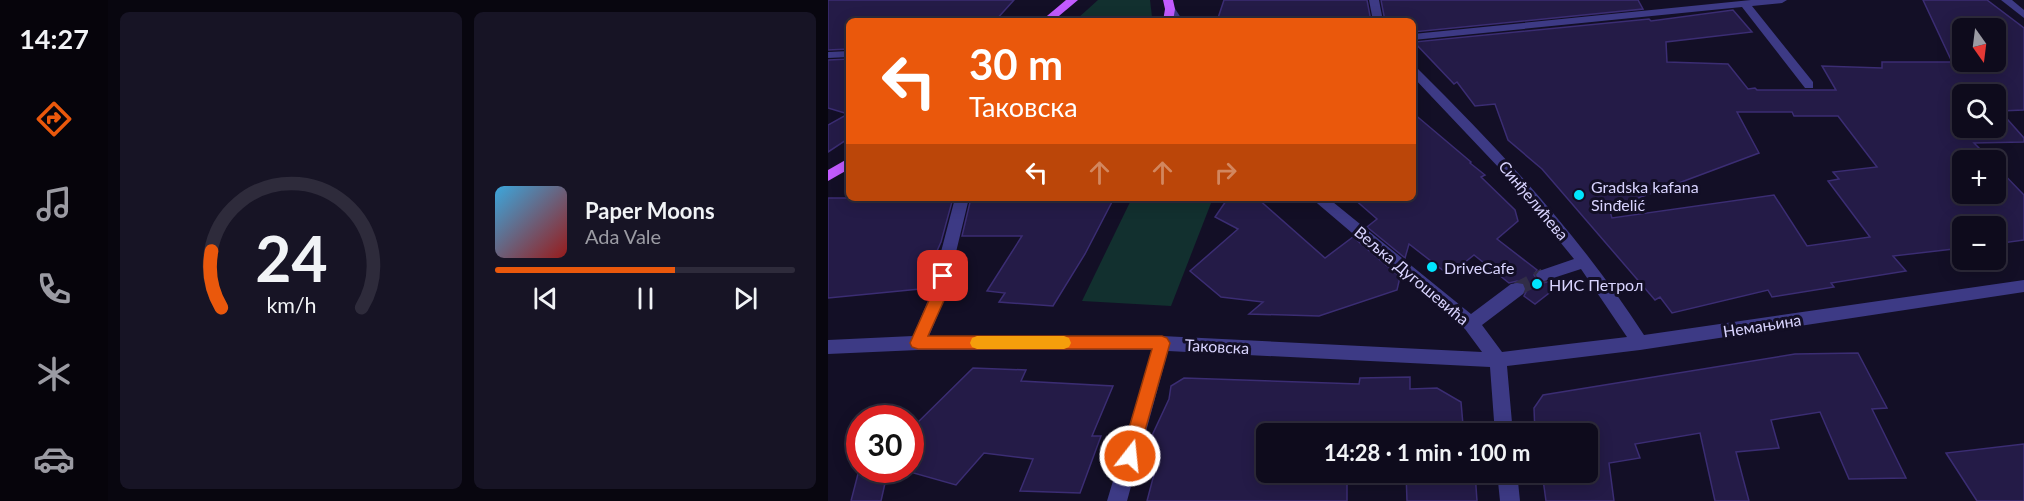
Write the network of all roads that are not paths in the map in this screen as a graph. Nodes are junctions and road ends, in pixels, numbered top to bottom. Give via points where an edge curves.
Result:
1 (1073, 0) edge
2 (1374, 0) edge
3 (1782, 0) edge
4 (2006, 0) edge
5 (1745, 4) junction
6 (2024, 15) edge
7 (1053, 18) edge
8 (1377, 18) edge
9 (1416, 37) edge
10 (846, 54) edge
11 (828, 55) edge
12 (1416, 73) edge
13 (1809, 85) dead end
14 (846, 165) edge
15 (828, 176) edge
16 (961, 201) edge
17 (1322, 201) edge
18 (1583, 262) junction
19 (1544, 275) tunnel mouth
20 (2024, 286) edge
21 (1517, 290) tunnel mouth
22 (1471, 324) junction
23 (918, 343) junction
24 (1162, 343) junction
25 (1640, 343) junction
26 (828, 347) edge
27 (1498, 360) junction
28 (1503, 423) edge
29 (1508, 483) edge
30 (1117, 501) edge
31 (1510, 501) edge

1 - 7 main road
2 - 8 street
3 - 5 street
4 - 6 street
5 - 9 street
5 - 13 street
10 - 11 street
12 - 18 street, Синђелићева via 1533,197
14 - 15 main road
16 - 23 street via 937,298
17 - 22 street, Вељка Дугошевића
18 - 19 street
18 - 25 street, Синђелићева
20 - 25 street, Немањина
21 - 22 street
22 - 27 street, Вељка Дугошевића
23 - 24 street, Таковска
23 - 26 street, Таковска
24 - 27 street, Таковска
24 - 30 street
25 - 27 street, Немањина
27 - 28 street
29 - 31 street

